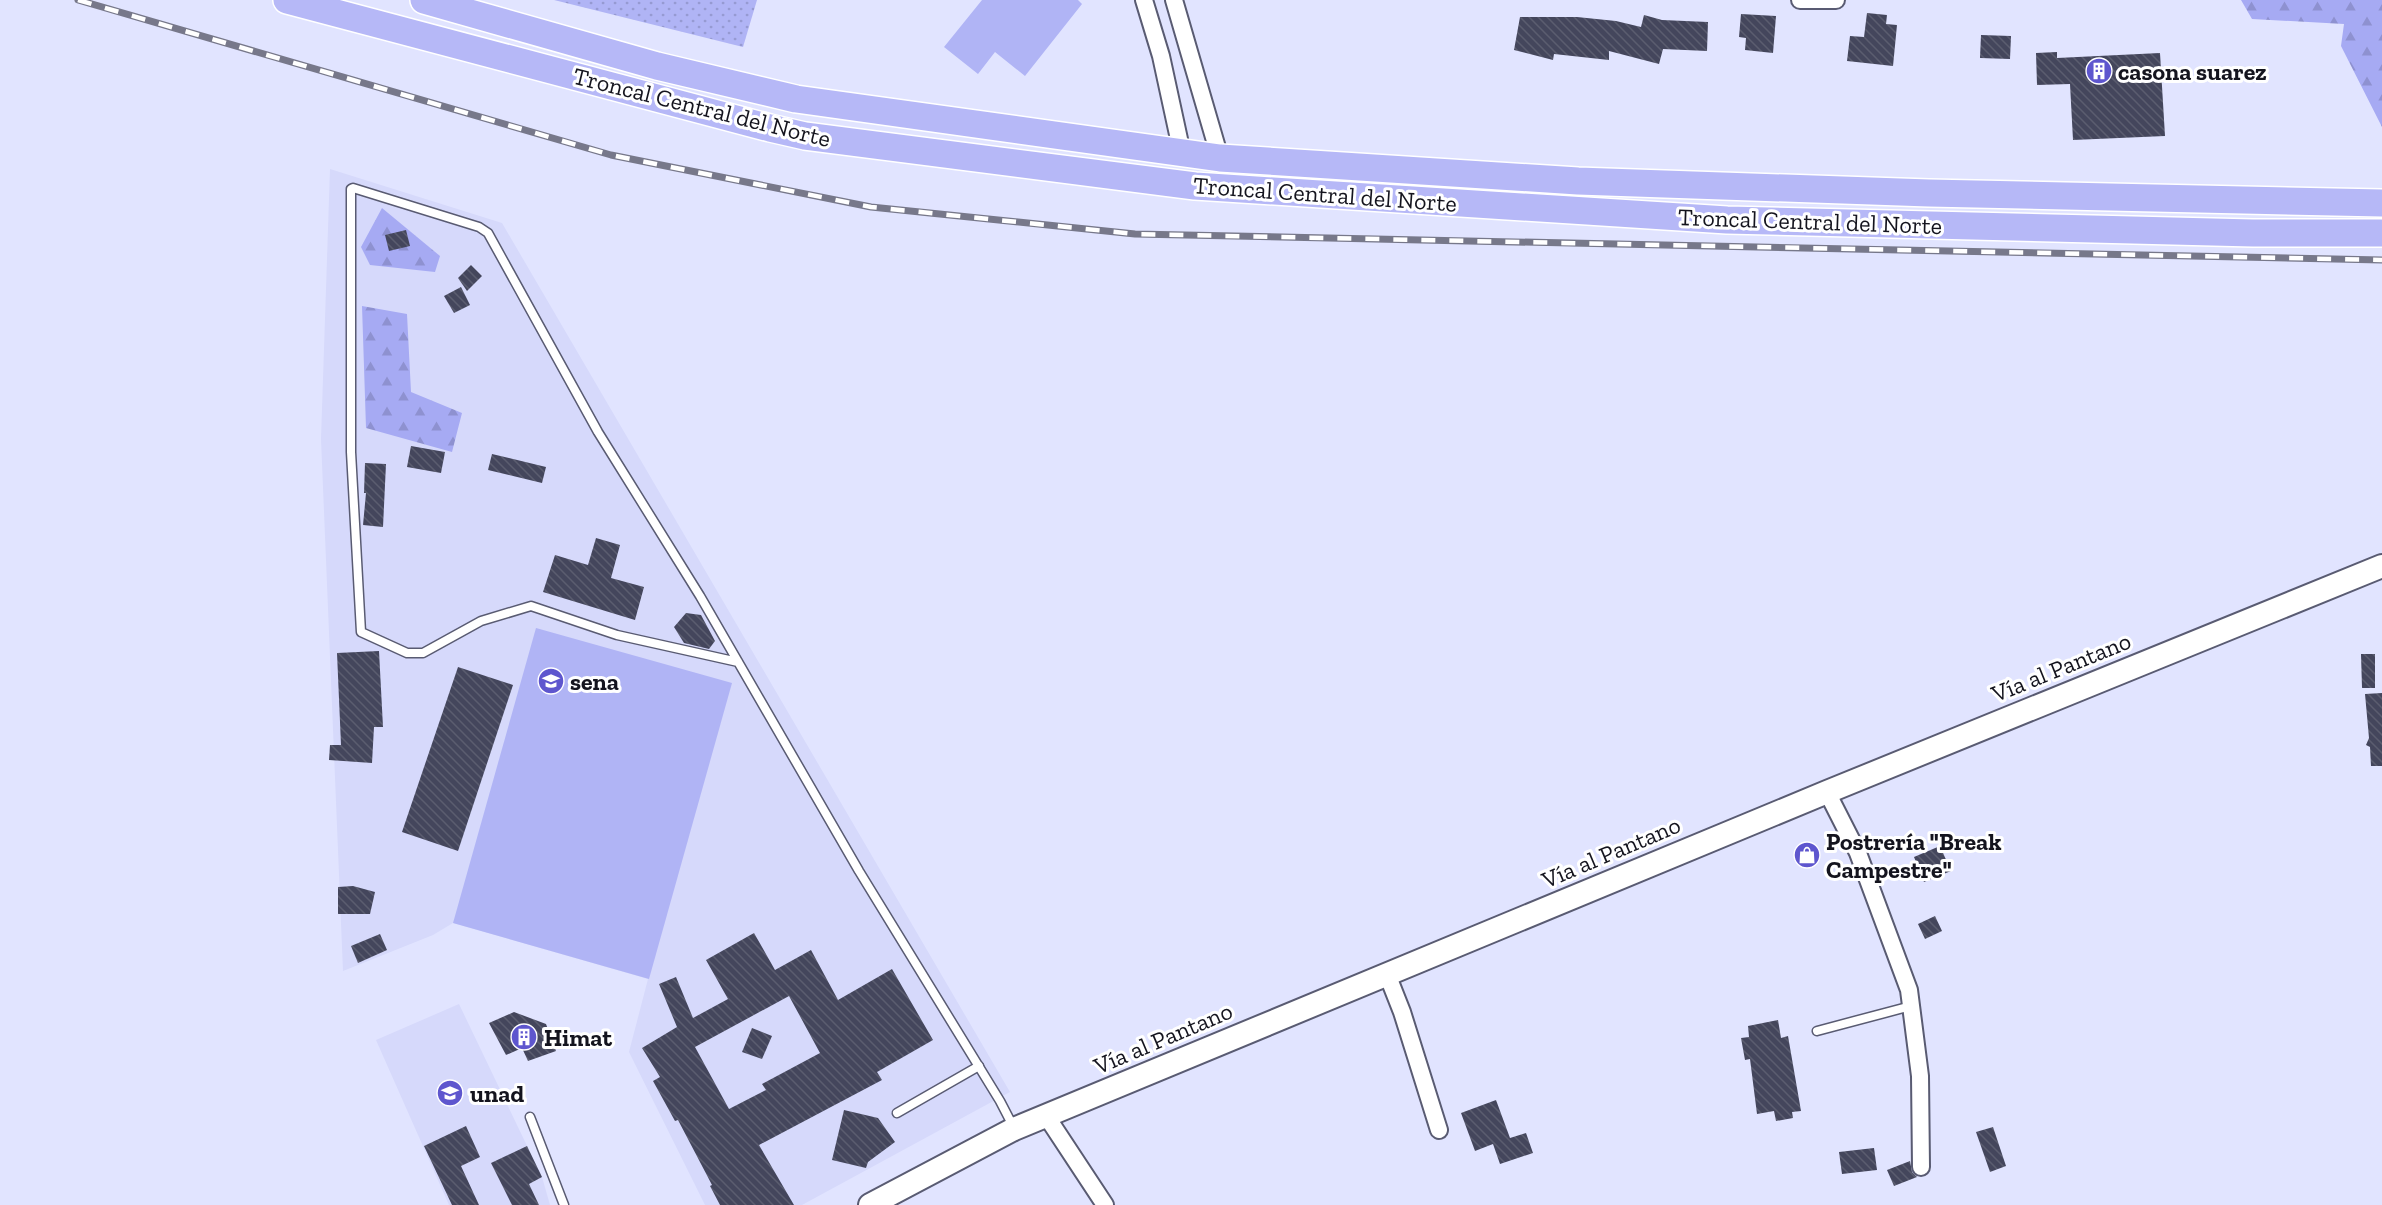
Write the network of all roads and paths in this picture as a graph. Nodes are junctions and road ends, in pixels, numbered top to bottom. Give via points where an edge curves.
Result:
1 (287, 0) edge
2 (424, 0) edge
3 (1144, 0) edge
4 (1174, 0) edge
5 (1800, 0) edge
6 (1836, 0) edge
7 (1182, 153) junction
8 (1220, 158) junction
9 (2382, 203) edge
10 (2382, 233) edge
11 (2382, 566) edge
12 (738, 662) junction
13 (1827, 792) junction
14 (1387, 974) junction
15 (1911, 1006) junction
16 (1817, 1031) dead end
17 (979, 1066) junction
18 (897, 1113) dead end
19 (530, 1117) dead end
20 (1047, 1117) junction
21 (1014, 1129) junction
22 (1439, 1130) dead end
23 (1921, 1167) dead end
24 (564, 1205) edge
25 (870, 1205) edge
26 (1105, 1205) edge

1 - 10 highway, Troncal Central del Norte via 796,134 1195,186 1727,220
2 - 7 highway, Troncal Central del Norte via 657,66 796,99
3 - 7 street via 1161,56
4 - 8 street
5 - 6 street
7 - 8 highway, Troncal Central del Norte
8 - 9 highway, Troncal Central del Norte via 1578,181
11 - 13 main road, Vía al Pantano
12 - 12 lane via 598,432 488,232 351,189 351,452 361,632 408,653 423,653 481,621 531,606 618,635
12 - 17 lane via 859,871
13 - 14 main road, Vía al Pantano
13 - 15 street via 1857,853 1909,990
14 - 20 main road, Vía al Pantano
14 - 22 street
15 - 16 lane
15 - 23 street via 1920,1076
17 - 18 lane
17 - 21 lane
19 - 24 lane
20 - 21 main road, Vía al Pantano
20 - 26 street
21 - 25 main road, Vía al Pantano

